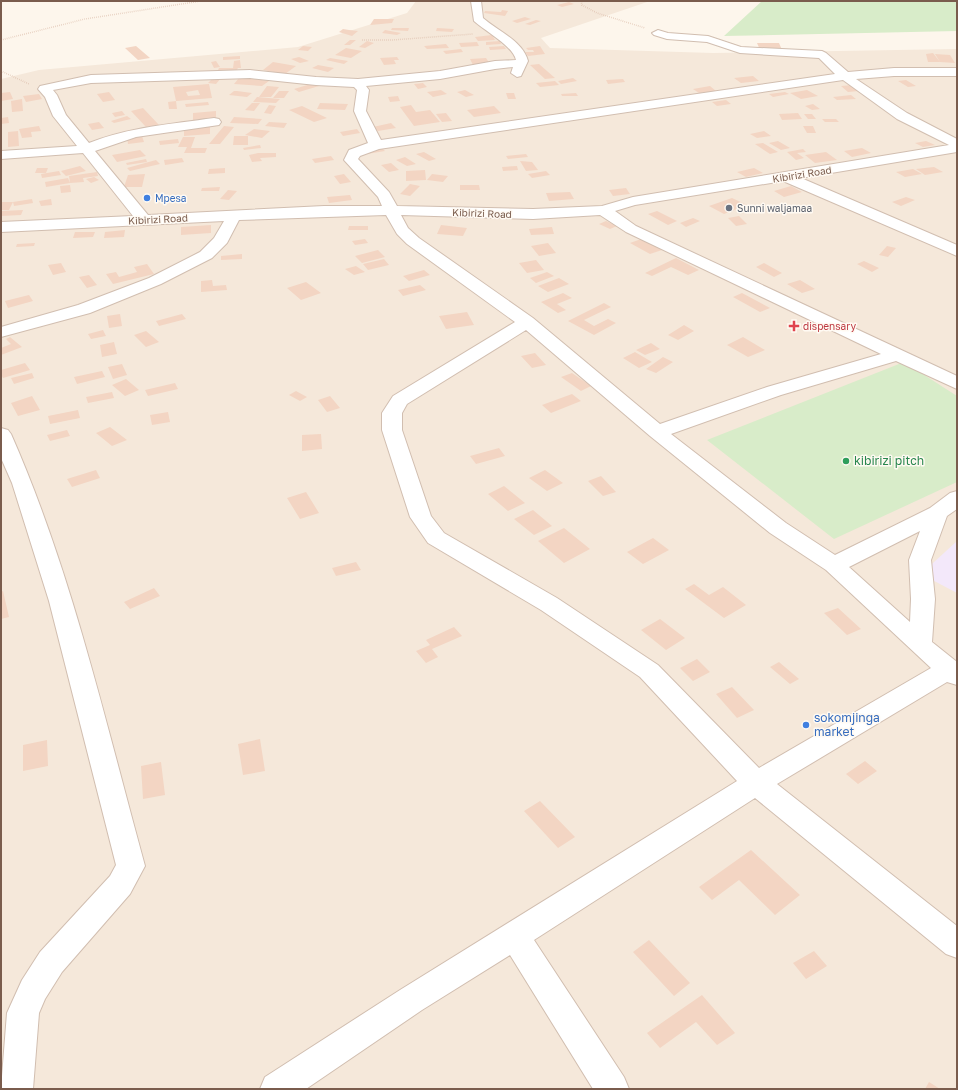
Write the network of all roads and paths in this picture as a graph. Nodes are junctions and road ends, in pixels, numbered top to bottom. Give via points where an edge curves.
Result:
1 (201, 1) edge
2 (476, 1) edge
3 (581, 1) edge
4 (494, 32) junction
5 (658, 33) joint
6 (1, 40) edge
7 (362, 40) dead end
8 (521, 62) junction
9 (1, 71) edge
10 (957, 72) edge
11 (517, 74) dead end
12 (845, 76) junction
13 (358, 83) junction
14 (44, 90) junction
15 (214, 122) dead end
16 (957, 144) edge
17 (376, 145) junction
18 (957, 148) edge
19 (87, 149) junction
20 (1, 155) edge
21 (787, 177) junction
22 (392, 210) junction
23 (603, 210) junction
24 (234, 215) junction
25 (144, 220) junction
26 (1, 227) edge
27 (957, 251) edge
28 (527, 322) junction
29 (1, 332) edge
30 (897, 355) junction
31 (957, 383) edge
32 (657, 432) junction
33 (1, 434) edge
34 (957, 498) edge
35 (938, 512) junction
36 (834, 565) junction
37 (920, 645) junction
38 (953, 672) edge
39 (756, 783) junction
40 (516, 936) junction
41 (957, 944) edge
42 (16, 1089) edge
43 (277, 1089) edge
44 (612, 1089) edge

1 - 6 path via 85,19
2 - 4 street via 478,19
3 - 5 path via 582,5 597,13
4 - 7 path
4 - 8 street via 518,52
5 - 12 street via 708,39 740,50 822,55
8 - 11 street
8 - 13 street via 440,75
9 - 14 path
10 - 12 street via 894,72
12 - 16 street via 902,116
12 - 17 street
13 - 14 street via 250,74 91,80 66,83
13 - 17 street via 363,90 360,111
14 - 19 street via 52,97 60,116
15 - 19 street via 135,133
17 - 22 street via 354,152 351,160 384,195
18 - 21 street, Kibirizi Road
19 - 20 street
19 - 25 street
21 - 23 street, Kibirizi Road via 634,201
21 - 27 street
22 - 23 street, Kibirizi Road via 521,215
22 - 24 street, Kibirizi Road
22 - 28 street via 402,231 413,241
23 - 30 street via 631,229
24 - 25 street, Kibirizi Road
24 - 29 street via 220,240 206,255 155,281 84,309
25 - 26 street, Kibirizi Road
28 - 32 street
28 - 39 street via 400,400 392,413 392,430 422,517 436,538 549,604 649,671
30 - 31 street
30 - 32 street via 774,391
32 - 36 street via 778,528
33 - 42 street via 22,483 61,601 131,866 120,885 50,962 33,990 23,1014
34 - 35 street
35 - 36 street
35 - 37 street via 920,560 923,599
36 - 37 street
37 - 38 street
38 - 39 street
39 - 40 street
39 - 41 street
40 - 43 street via 411,1000
40 - 44 street

